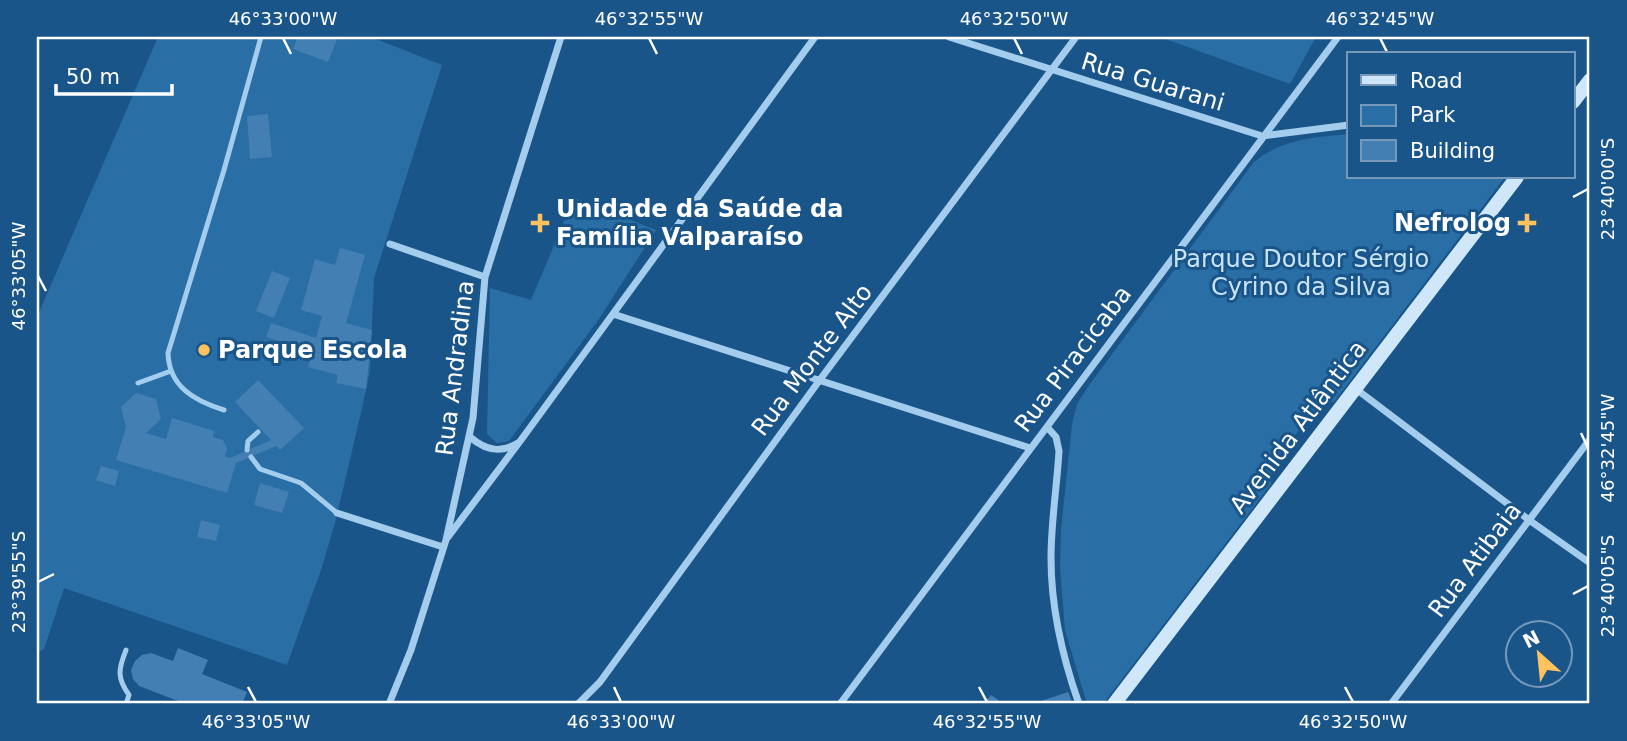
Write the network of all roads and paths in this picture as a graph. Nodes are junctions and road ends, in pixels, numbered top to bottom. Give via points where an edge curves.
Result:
1 (261, 37) edge
2 (561, 37) edge
3 (815, 37) edge
4 (949, 37) edge
5 (1076, 37) edge
6 (1338, 37) edge
7 (1052, 71) junction
8 (1590, 80) edge
9 (1574, 101) edge
10 (1347, 125) edge
11 (1262, 136) junction
12 (1516, 178) edge
13 (390, 244) dead end
14 (485, 277) junction
15 (613, 314) junction
16 (171, 372) junction
17 (820, 381) junction
18 (138, 383) dead end
19 (1356, 389) junction
20 (224, 410) dead end
21 (1047, 427) junction
22 (258, 432) dead end
23 (470, 437) junction
24 (1590, 439) edge
25 (521, 440) junction
26 (1030, 448) junction
27 (247, 450) dead end
28 (251, 457) dead end
29 (337, 513) joint
30 (1529, 520) junction
31 (444, 544) junction
32 (1590, 563) edge
33 (126, 650) dead end
34 (126, 704) edge
35 (389, 704) edge
36 (578, 704) edge
37 (840, 704) edge
38 (1079, 704) edge
39 (1114, 704) edge
40 (1391, 704) edge

1 - 16 lane via 169,353
2 - 14 street, Rua Andradina
3 - 15 street
4 - 7 street, Rua Guarani
5 - 7 street, Rua Monte Alto
6 - 11 street, Rua Piracicaba
7 - 11 street, Rua Guarani
7 - 17 street, Rua Monte Alto
8 - 9 main road
10 - 11 street, Rua Guarani
11 - 21 street, Rua Piracicaba
12 - 19 main road, Avenida Atlântica
13 - 14 street
14 - 23 street, Rua Andradina
15 - 17 street
15 - 25 street
16 - 18 lane
16 - 20 lane via 198,402
17 - 26 street
17 - 36 street, Rua Monte Alto via 600,682
19 - 30 street
19 - 39 main road, Avenida Atlântica
21 - 26 street, Rua Piracicaba
21 - 38 street via 1059,451 1051,560 1057,629
22 - 27 lane via 248,441
23 - 25 street via 492,450
23 - 31 street, Rua Andradina
24 - 30 street, Rua Atibaia
25 - 31 street
26 - 37 street, Rua Piracicaba
28 - 29 lane via 260,469 301,483
29 - 31 street
30 - 32 street
30 - 40 street, Rua Atibaia
31 - 35 street, Rua Andradina
33 - 34 lane via 118,677 129,695

